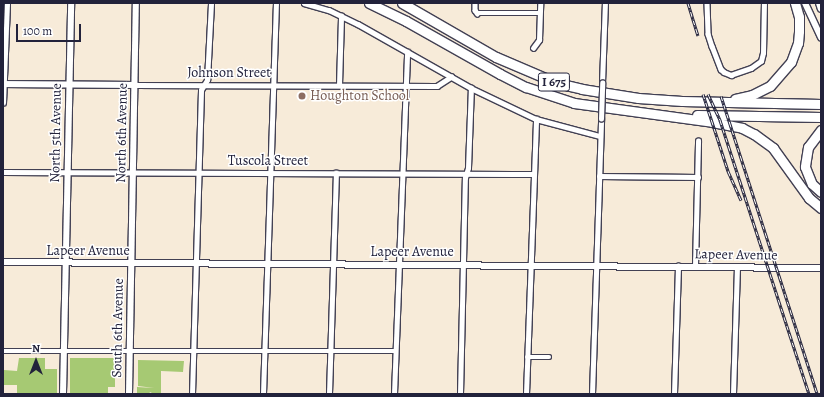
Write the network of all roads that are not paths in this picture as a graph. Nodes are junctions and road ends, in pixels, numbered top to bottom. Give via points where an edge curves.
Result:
1 (7, 3) edge
2 (71, 3) edge
3 (136, 3) edge
4 (211, 3) edge
5 (276, 3) edge
6 (304, 3) edge
7 (370, 3) edge
8 (402, 3) edge
9 (475, 3) edge
10 (540, 3) edge
11 (605, 3) edge
12 (707, 3) edge
13 (764, 3) edge
14 (795, 3) edge
15 (805, 3) edge
16 (819, 3) edge
17 (821, 8) edge
18 (539, 13) junction
19 (341, 16) junction
20 (821, 38) edge
21 (533, 48) dead end
22 (406, 52) junction
23 (451, 77) junction
24 (3, 84) edge
25 (69, 84) junction
26 (135, 85) junction
27 (204, 85) junction
28 (273, 85) junction
29 (339, 85) junction
30 (405, 86) junction
31 (471, 88) junction
32 (723, 102) junction
33 (3, 103) edge
34 (821, 104) edge
35 (672, 115) junction
36 (821, 117) edge
37 (536, 119) junction
38 (821, 130) edge
39 (600, 136) junction
40 (698, 142) dead end
41 (3, 172) edge
42 (68, 172) junction
43 (133, 172) junction
44 (199, 172) junction
45 (270, 172) junction
46 (336, 173) junction
47 (402, 173) junction
48 (466, 173) junction
49 (533, 174) junction
50 (599, 176) junction
51 (698, 177) junction
52 (821, 192) edge
53 (821, 208) edge
54 (3, 262) edge
55 (65, 263) junction
56 (131, 263) junction
57 (197, 263) junction
58 (268, 264) junction
59 (334, 264) junction
60 (399, 264) junction
61 (463, 265) junction
62 (530, 265) junction
63 (596, 265) junction
64 (678, 266) junction
65 (695, 266) junction
66 (737, 267) junction
67 (821, 268) edge
68 (3, 351) edge
69 (64, 351) junction
70 (129, 351) junction
71 (194, 351) junction
72 (265, 351) junction
73 (331, 351) junction
74 (396, 351) junction
75 (527, 356) junction
76 (549, 357) dead end
77 (63, 394) edge
78 (129, 394) edge
79 (192, 394) edge
80 (263, 394) edge
81 (329, 394) edge
82 (394, 394) edge
83 (460, 394) edge
84 (526, 394) edge
85 (592, 394) edge
86 (674, 394) edge
87 (733, 394) edge

1 - 24 street
2 - 25 street, North 5th Avenue
3 - 26 street, North 6th Avenue
4 - 27 street via 207,80
5 - 28 street
6 - 19 street
7 - 35 highway, I 675 via 500,74 544,93 574,103 631,112
8 - 32 highway, I 675 via 496,57 557,83 582,90 638,98
9 - 18 street via 476,12
10 - 18 street
11 - 39 street, bridge
12 - 13 street via 708,34 721,69 727,74 735,75 761,61
14 - 32 highway via 799,31 791,62 776,80 761,91
15 - 20 street
16 - 17 street
18 - 21 street via 539,40
19 - 22 street
19 - 29 street
22 - 23 street
22 - 30 street
23 - 30 street, Johnson Street via 437,86
23 - 31 street
24 - 25 street, Johnson Street
24 - 33 street
25 - 26 street, Johnson Street
25 - 42 street, North 5th Avenue
26 - 27 street, Johnson Street
26 - 43 street, North 6th Avenue
27 - 28 street, Johnson Street
27 - 44 street via 201,90
28 - 29 street, Johnson Street
28 - 45 street
29 - 30 street, Johnson Street
30 - 47 street
31 - 37 street
31 - 48 street
32 - 34 highway, I 675
35 - 36 highway, I 675
35 - 53 highway via 742,128 765,141 780,157 809,198
37 - 39 street
37 - 49 street
38 - 52 highway via 808,147 805,167 812,184
39 - 50 street
40 - 51 street
41 - 42 street, Tuscola Street
42 - 43 street, Tuscola Street
42 - 55 street, North 5th Avenue
43 - 44 street, Tuscola Street
43 - 56 street, North 6th Avenue
44 - 45 street, Tuscola Street
44 - 57 street
45 - 46 street, Tuscola Street
45 - 58 street
46 - 47 street, Tuscola Street
46 - 59 street
47 - 48 street, Tuscola Street
47 - 60 street
48 - 49 street, Tuscola Street
48 - 61 street
49 - 62 street
50 - 51 street
50 - 63 street
51 - 65 street
54 - 55 street, Lapeer Avenue
55 - 56 street, Lapeer Avenue
55 - 69 street, North 5th Avenue
56 - 57 street, Lapeer Avenue
56 - 70 street, South 6th Avenue
57 - 58 street, Lapeer Avenue
57 - 71 street
58 - 59 street, Lapeer Avenue
58 - 72 street
59 - 60 street, Lapeer Avenue
59 - 73 street
60 - 61 street, Lapeer Avenue
60 - 74 street
61 - 62 street, Lapeer Avenue
61 - 83 street
62 - 63 street, Lapeer Avenue
62 - 75 street
63 - 64 street, Lapeer Avenue
63 - 85 street
64 - 65 street, Lapeer Avenue
64 - 86 street
65 - 66 street, Lapeer Avenue
66 - 67 street, Lapeer Avenue
66 - 87 street
68 - 69 street
69 - 70 street
69 - 77 street, North 5th Avenue
70 - 71 street
70 - 78 street, South 6th Avenue
71 - 72 street
71 - 79 street
72 - 73 street
72 - 80 street
73 - 74 street
73 - 81 street
74 - 82 street
75 - 76 street
75 - 84 street

